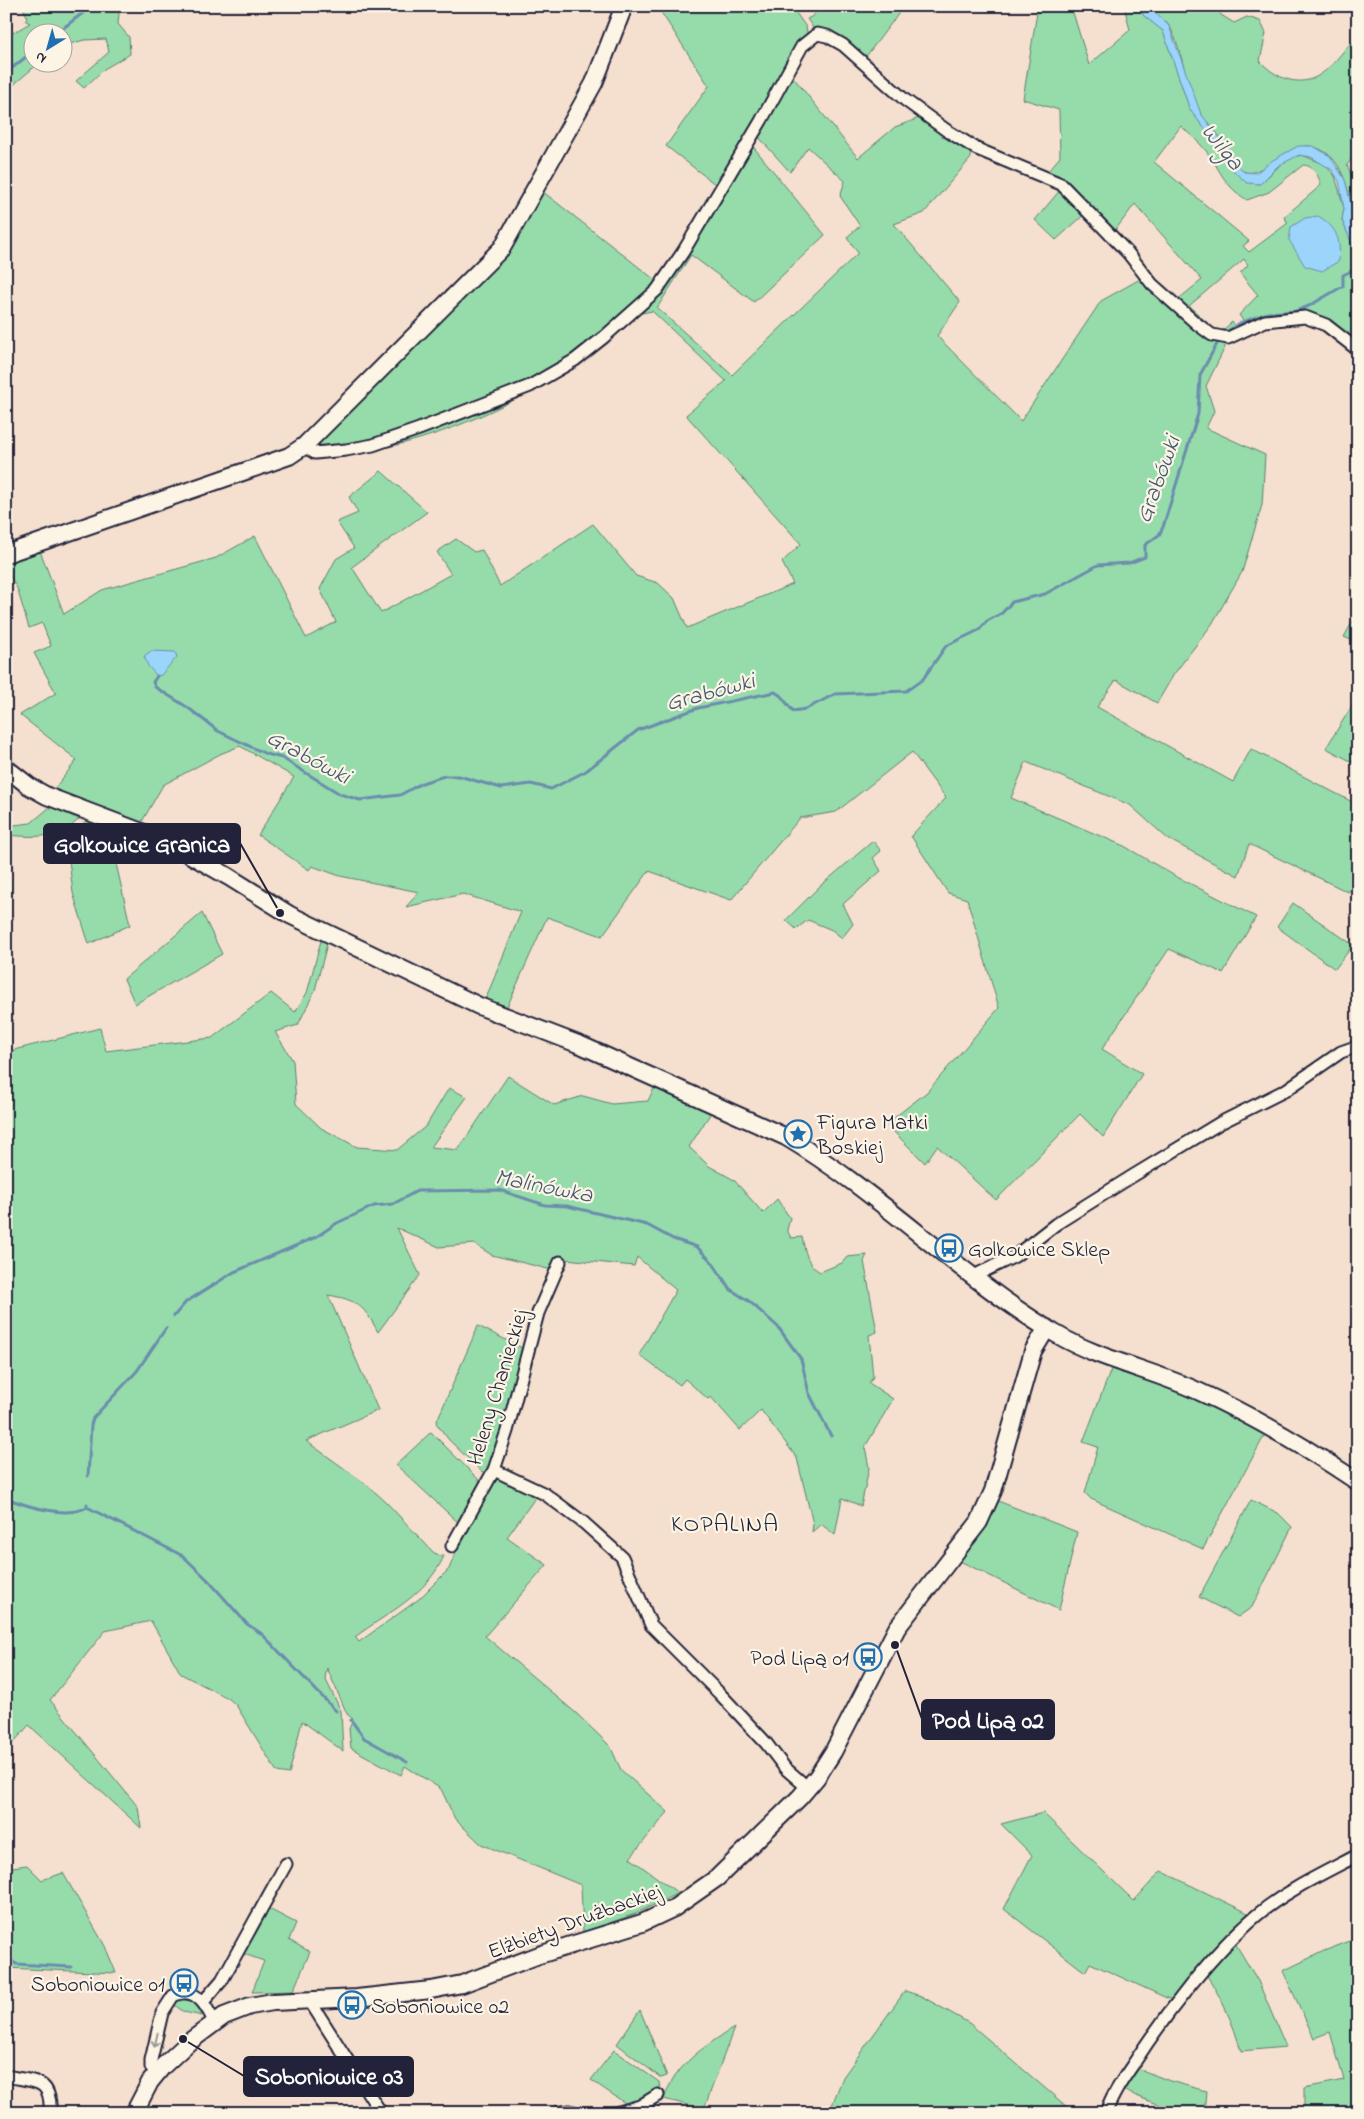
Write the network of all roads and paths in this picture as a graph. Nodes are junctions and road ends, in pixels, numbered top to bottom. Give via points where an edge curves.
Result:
1 (624, 6) edge
2 (1358, 350) edge
3 (304, 446) junction
4 (6, 554) edge
5 (6, 768) edge
6 (1358, 1046) edge
7 (560, 1262) dead end
8 (976, 1278) junction
9 (1047, 1328) junction
10 (494, 1470) junction
11 (1358, 1482) edge
12 (452, 1546) dead end
13 (808, 1788) junction
14 (1358, 1854) edge
15 (286, 1864) dead end
16 (313, 1999) junction
17 (204, 2002) junction
18 (214, 2022) junction
19 (157, 2074) junction
20 (6, 2076) edge
21 (658, 2095) dead end
22 (50, 2113) edge
23 (134, 2113) edge
24 (381, 2113) edge
25 (556, 2113) edge
26 (578, 2113) edge
27 (616, 2113) edge
28 (1106, 2113) edge

1 - 3 street via 594,83 502,248
2 - 3 street via 1326,325 1305,317 1265,321 1228,338 1212,335 1152,284 1128,253 1061,184 977,149 946,130 905,100 843,45 817,34 802,46 683,252 656,290 604,337 575,360 530,386 419,430 346,450 315,453
3 - 4 street via 289,456
5 - 8 street via 47,796 168,842 290,914 479,1006 583,1046 786,1137 820,1158
6 - 8 street via 1340,1052 1286,1090 1220,1123 1139,1172 1056,1224 1015,1256
7 - 10 street, Heleny Chanieckiej via 538,1313
8 - 9 street
9 - 11 street via 1074,1343 1199,1391 1266,1425
9 - 13 street, Elżbiety Drużbackiej via 1033,1351 1003,1458 984,1511 972,1532 897,1628 833,1752
10 - 12 street, Heleny Chanieckiej
10 - 13 street via 545,1494 622,1557 651,1625 766,1743 785,1768
13 - 16 street, Elżbiety Drużbackiej via 717,1878 658,1916 619,1932 539,1955 452,1986 357,1998
14 - 28 street via 1272,1904 1242,1930 1188,1990 1148,2042 1116,2090
15 - 17 street via 222,1980
16 - 18 street, Elżbiety Drużbackiej via 262,2003
16 - 24 street via 313,2006
17 - 18 street
17 -> 19 street via 182,1993 173,1996 166,2005 151,2060 151,2067
18 - 19 street, Elżbiety Drużbackiej
19 - 23 street, Elżbiety Drużbackiej
20 - 22 street via 36,2082 46,2088 51,2096
21 - 27 street via 640,2106
25 - 26 street

